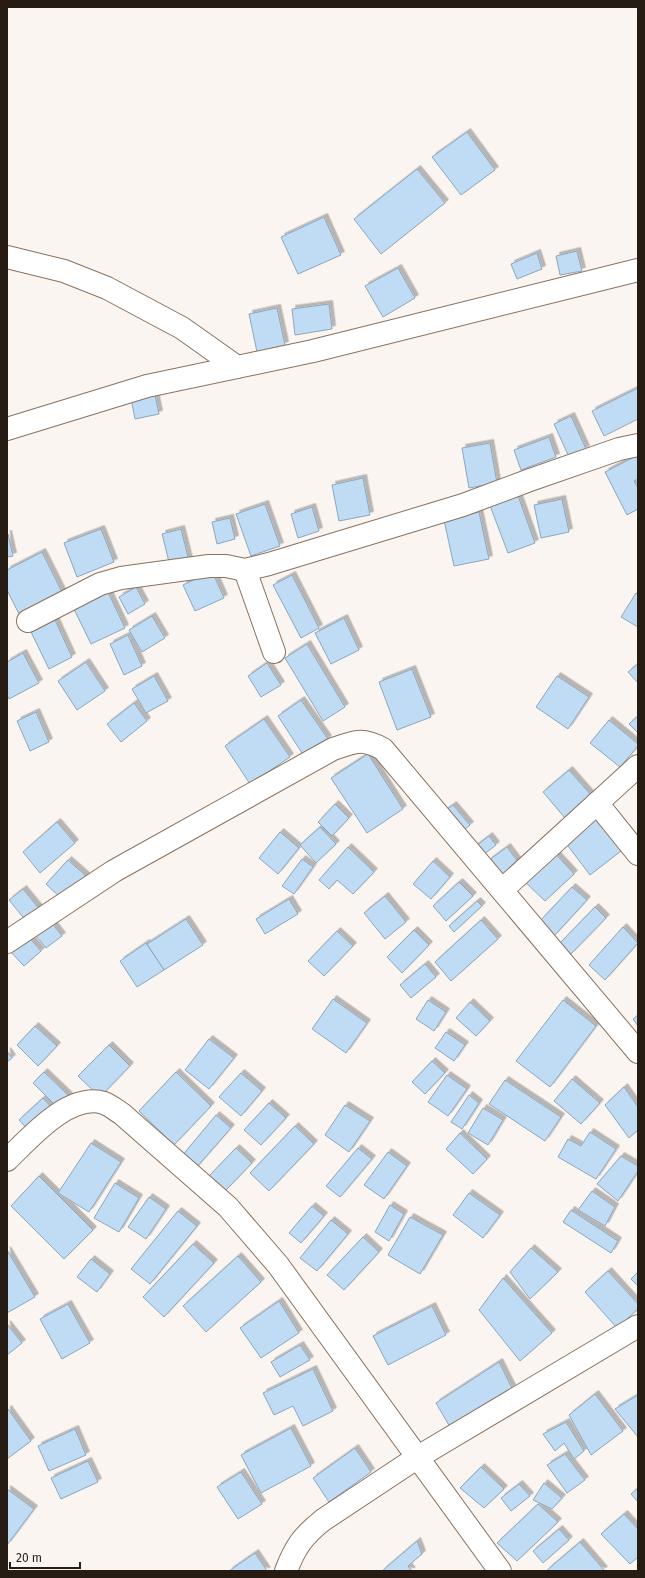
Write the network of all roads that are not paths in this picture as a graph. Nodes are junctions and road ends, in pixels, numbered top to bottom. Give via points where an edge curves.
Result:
1 (7, 257) edge
2 (638, 270) edge
3 (237, 367) junction
4 (7, 430) edge
5 (638, 445) edge
6 (246, 570) junction
7 (28, 622) dead end
8 (274, 652) dead end
9 (638, 766) edge
10 (598, 803) junction
11 (638, 854) edge
12 (502, 890) junction
13 (7, 942) edge
14 (638, 1052) edge
15 (7, 1160) edge
16 (638, 1326) edge
17 (418, 1457) junction
18 (286, 1571) edge
19 (500, 1571) edge

1 - 3 street via 64,271 107,288 182,328
2 - 3 street via 314,351
3 - 4 street via 147,386
5 - 6 street via 619,449 463,504
6 - 7 street via 209,566 121,578 100,584
6 - 8 street
9 - 10 street
10 - 11 street
10 - 12 street
12 - 13 street via 383,749 370,742 357,742 333,749 114,871
12 - 14 street
15 - 17 street via 48,1121 70,1107 87,1101 104,1103 122,1114 228,1207 278,1265
16 - 17 street
17 - 18 street via 311,1530 293,1553
17 - 19 street

